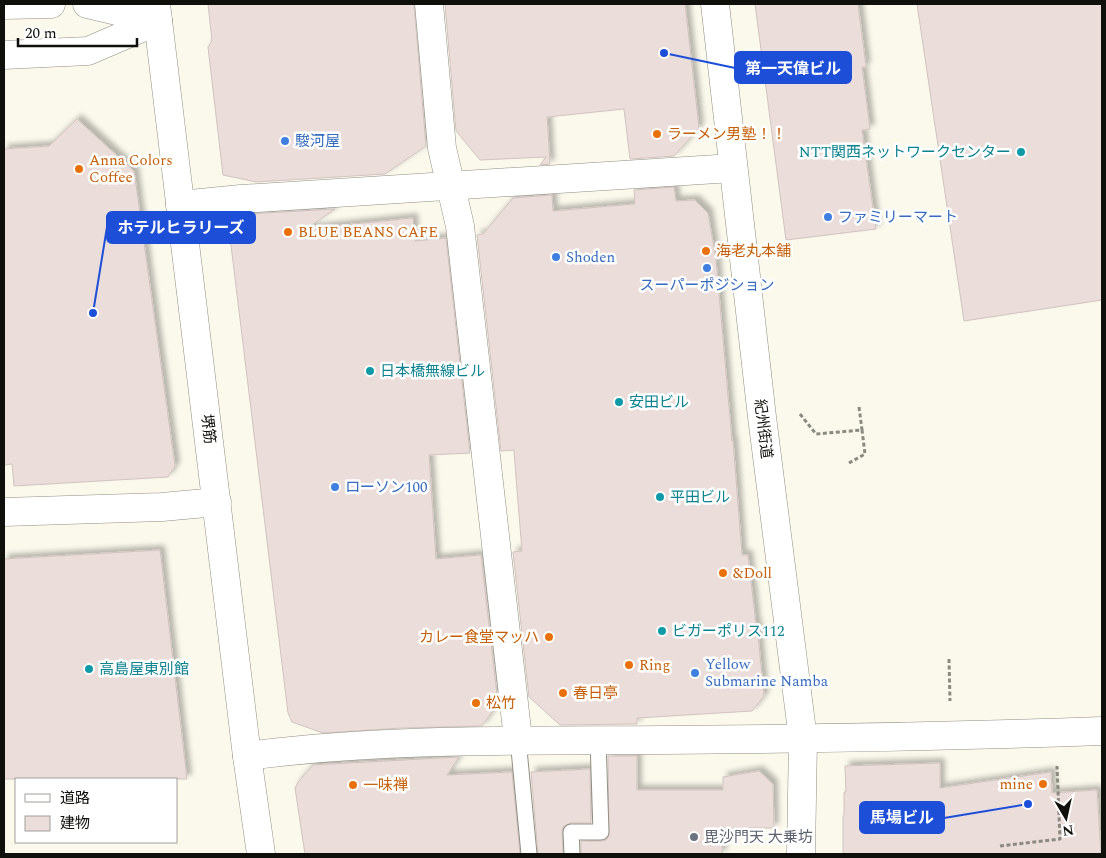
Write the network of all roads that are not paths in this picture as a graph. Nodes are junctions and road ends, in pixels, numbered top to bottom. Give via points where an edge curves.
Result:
1 (51, 4) edge
2 (87, 4) edge
3 (429, 4) edge
4 (715, 4) edge
5 (4, 5) edge
6 (157, 12) edge
7 (4, 55) edge
8 (733, 168) junction
9 (451, 187) junction
10 (180, 205) junction
11 (217, 502) junction
12 (4, 512) edge
13 (1102, 732) edge
14 (803, 739) junction
15 (518, 740) junction
16 (598, 740) junction
17 (247, 756) junction
18 (262, 854) edge
19 (529, 854) edge
20 (572, 854) edge
21 (801, 854) edge

1 - 5 street
2 - 6 street
3 - 9 street via 442,148
4 - 8 street, 紀州街道
6 - 7 street via 88,51
6 - 10 street, 堺筋
8 - 9 street
8 - 14 street, 紀州街道
9 - 10 street
9 - 15 street via 460,226
10 - 11 street, 堺筋
11 - 12 street
11 - 17 street, 堺筋
13 - 14 street
14 - 16 street
14 - 21 street, 紀州街道
15 - 16 street
15 - 17 street via 308,748
15 - 19 lane
16 - 20 lane via 600,832 571,832
17 - 18 street, 堺筋

